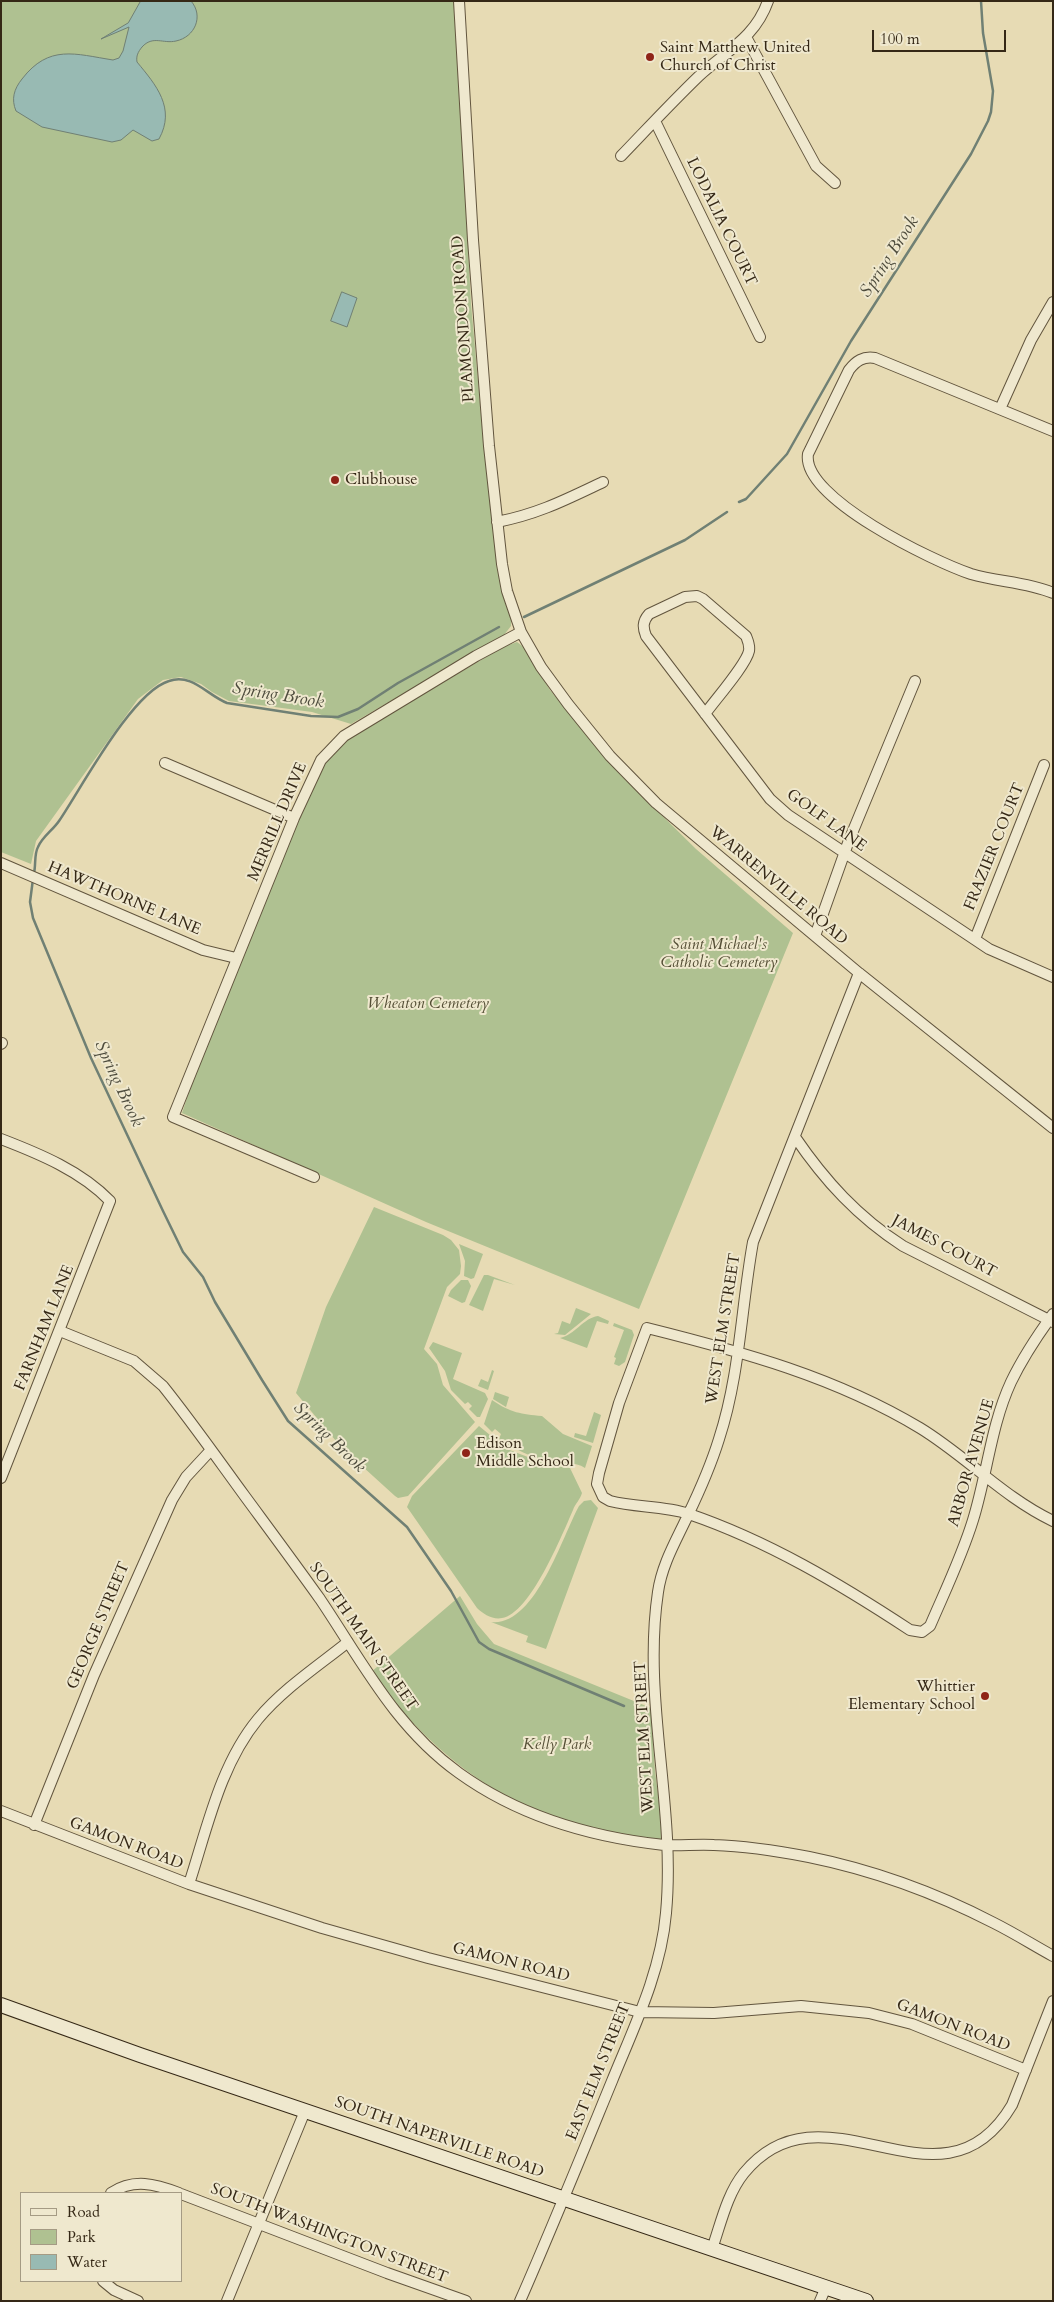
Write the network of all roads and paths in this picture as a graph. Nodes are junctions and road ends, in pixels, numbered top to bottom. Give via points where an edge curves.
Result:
1 (459, 1) edge
2 (768, 1) edge
3 (746, 37) junction
4 (655, 121) junction
5 (621, 156) dead end
6 (835, 184) dead end
7 (1053, 302) edge
8 (760, 337) dead end
9 (1000, 409) junction
10 (1053, 431) edge
11 (603, 482) dead end
12 (497, 522) junction
13 (1053, 593) edge
14 (521, 632) junction
15 (915, 681) dead end
16 (706, 714) junction
17 (165, 763) dead end
18 (1044, 765) dead end
19 (294, 818) junction
20 (846, 854) junction
21 (1, 863) edge
22 (815, 936) junction
23 (975, 939) junction
24 (236, 958) junction
25 (859, 973) junction
26 (1053, 977) edge
27 (1053, 1128) edge
28 (794, 1137) junction
29 (1, 1138) edge
30 (314, 1177) dead end
31 (1051, 1318) edge
32 (60, 1331) junction
33 (738, 1350) junction
34 (211, 1450) junction
35 (986, 1476) junction
36 (1, 1478) edge
37 (688, 1514) junction
38 (1053, 1521) edge
39 (348, 1642) junction
40 (1, 1811) edge
41 (34, 1825) junction
42 (668, 1845) junction
43 (189, 1884) junction
44 (1053, 1956) edge
45 (1053, 2001) edge
46 (1, 2005) edge
47 (640, 2012) junction
48 (1026, 2070) junction
49 (305, 2111) junction
50 (113, 2192) edge
51 (175, 2192) edge
52 (182, 2195) edge
53 (564, 2199) junction
54 (258, 2223) junction
55 (712, 2249) junction
56 (104, 2282) edge
57 (826, 2287) junction
58 (138, 2301) edge
59 (227, 2301) edge
60 (466, 2301) edge
61 (520, 2301) edge
62 (820, 2301) edge
63 (866, 2301) edge

1 - 12 street, PLAMONDON ROAD via 473,240
2 - 3 street via 762,18
3 - 4 street via 711,64
3 - 6 street via 816,166
4 - 5 street
4 - 8 street, LODALIA COURT
7 - 9 street via 1031,340
9 - 10 street
9 - 13 street via 875,358 861,359 849,370 808,454 809,467 821,485 847,508 905,545 972,574
11 - 12 street via 544,510
12 - 14 street, PLAMONDON ROAD via 507,591
14 - 19 street, MERRILL DRIVE via 344,736 321,760
14 - 22 street, WARRENVILLE ROAD via 568,704 637,786
15 - 20 street
16 - 16 street, GOLF LANE via 748,655 749,642 703,599 685,597 649,614 643,624 646,636
16 - 20 street, GOLF LANE via 770,799
17 - 19 street
18 - 23 street, FRAZIER COURT
19 - 24 street, MERRILL DRIVE
20 - 22 street
20 - 23 street, GOLF LANE
21 - 24 street, HAWTHORNE LANE via 202,950
22 - 25 street, WARRENVILLE ROAD
23 - 26 street, GOLF LANE via 1002,956
24 - 30 street, MERRILL DRIVE via 173,1117
25 - 27 street, WARRENVILLE ROAD
25 - 28 street, WEST ELM STREET
28 - 31 street, JAMES COURT via 841,1197 884,1234
28 - 33 street, WEST ELM STREET via 753,1242
29 - 32 street, FARNHAM LANE via 70,1171 110,1201
31 - 35 street, ARBOR AVENUE via 1032,1343 1011,1383 993,1439
32 - 34 street, SOUTH MAIN STREET via 124,1356 145,1369 163,1386
32 - 36 street, FARNHAM LANE
33 - 35 street via 862,1396 943,1443
33 - 37 street, WEST ELM STREET via 731,1397 720,1435
33 - 37 street via 647,1328 619,1403 597,1484 603,1497 610,1501 664,1507
34 - 39 street, SOUTH MAIN STREET
34 - 41 street, GEORGE STREET via 172,1500 94,1674
35 - 37 street, ARBOR AVENUE via 964,1546 930,1626 922,1632 910,1630 811,1569
35 - 38 street via 1022,1504
37 - 42 street, WEST ELM STREET via 667,1557 658,1594 656,1702
39 - 42 street, SOUTH MAIN STREET via 383,1697 411,1731 474,1784 555,1823 620,1839
39 - 43 street via 274,1702 242,1742 224,1778
40 - 41 street, GAMON ROAD
41 - 43 street, GAMON ROAD
42 - 44 street, SOUTH MAIN STREET via 711,1844 759,1849 855,1868 947,1900
42 - 47 street, EAST ELM STREET via 664,1929 658,1961
43 - 47 street, GAMON ROAD via 375,1944
45 - 48 street
46 - 49 main road, SOUTH NAPERVILLE ROAD
47 - 48 street, GAMON ROAD via 714,2013 801,2006 850,2010 912,2024
47 - 53 street, EAST ELM STREET
48 - 55 street via 1005,2116 989,2133 962,2150 932,2155 912,2154 857,2140 824,2136 781,2144 753,2163 738,2183
49 - 53 main road, SOUTH NAPERVILLE ROAD
49 - 54 street
50 - 51 street, SOUTH WASHINGTON STREET via 122,2186 141,2183
52 - 54 street, SOUTH WASHINGTON STREET
53 - 55 main road, SOUTH NAPERVILLE ROAD
53 - 61 street, EAST ELM STREET
54 - 59 street
54 - 60 street, SOUTH WASHINGTON STREET
55 - 57 main road, SOUTH NAPERVILLE ROAD
56 - 58 street
57 - 62 street
57 - 63 main road, SOUTH NAPERVILLE ROAD

